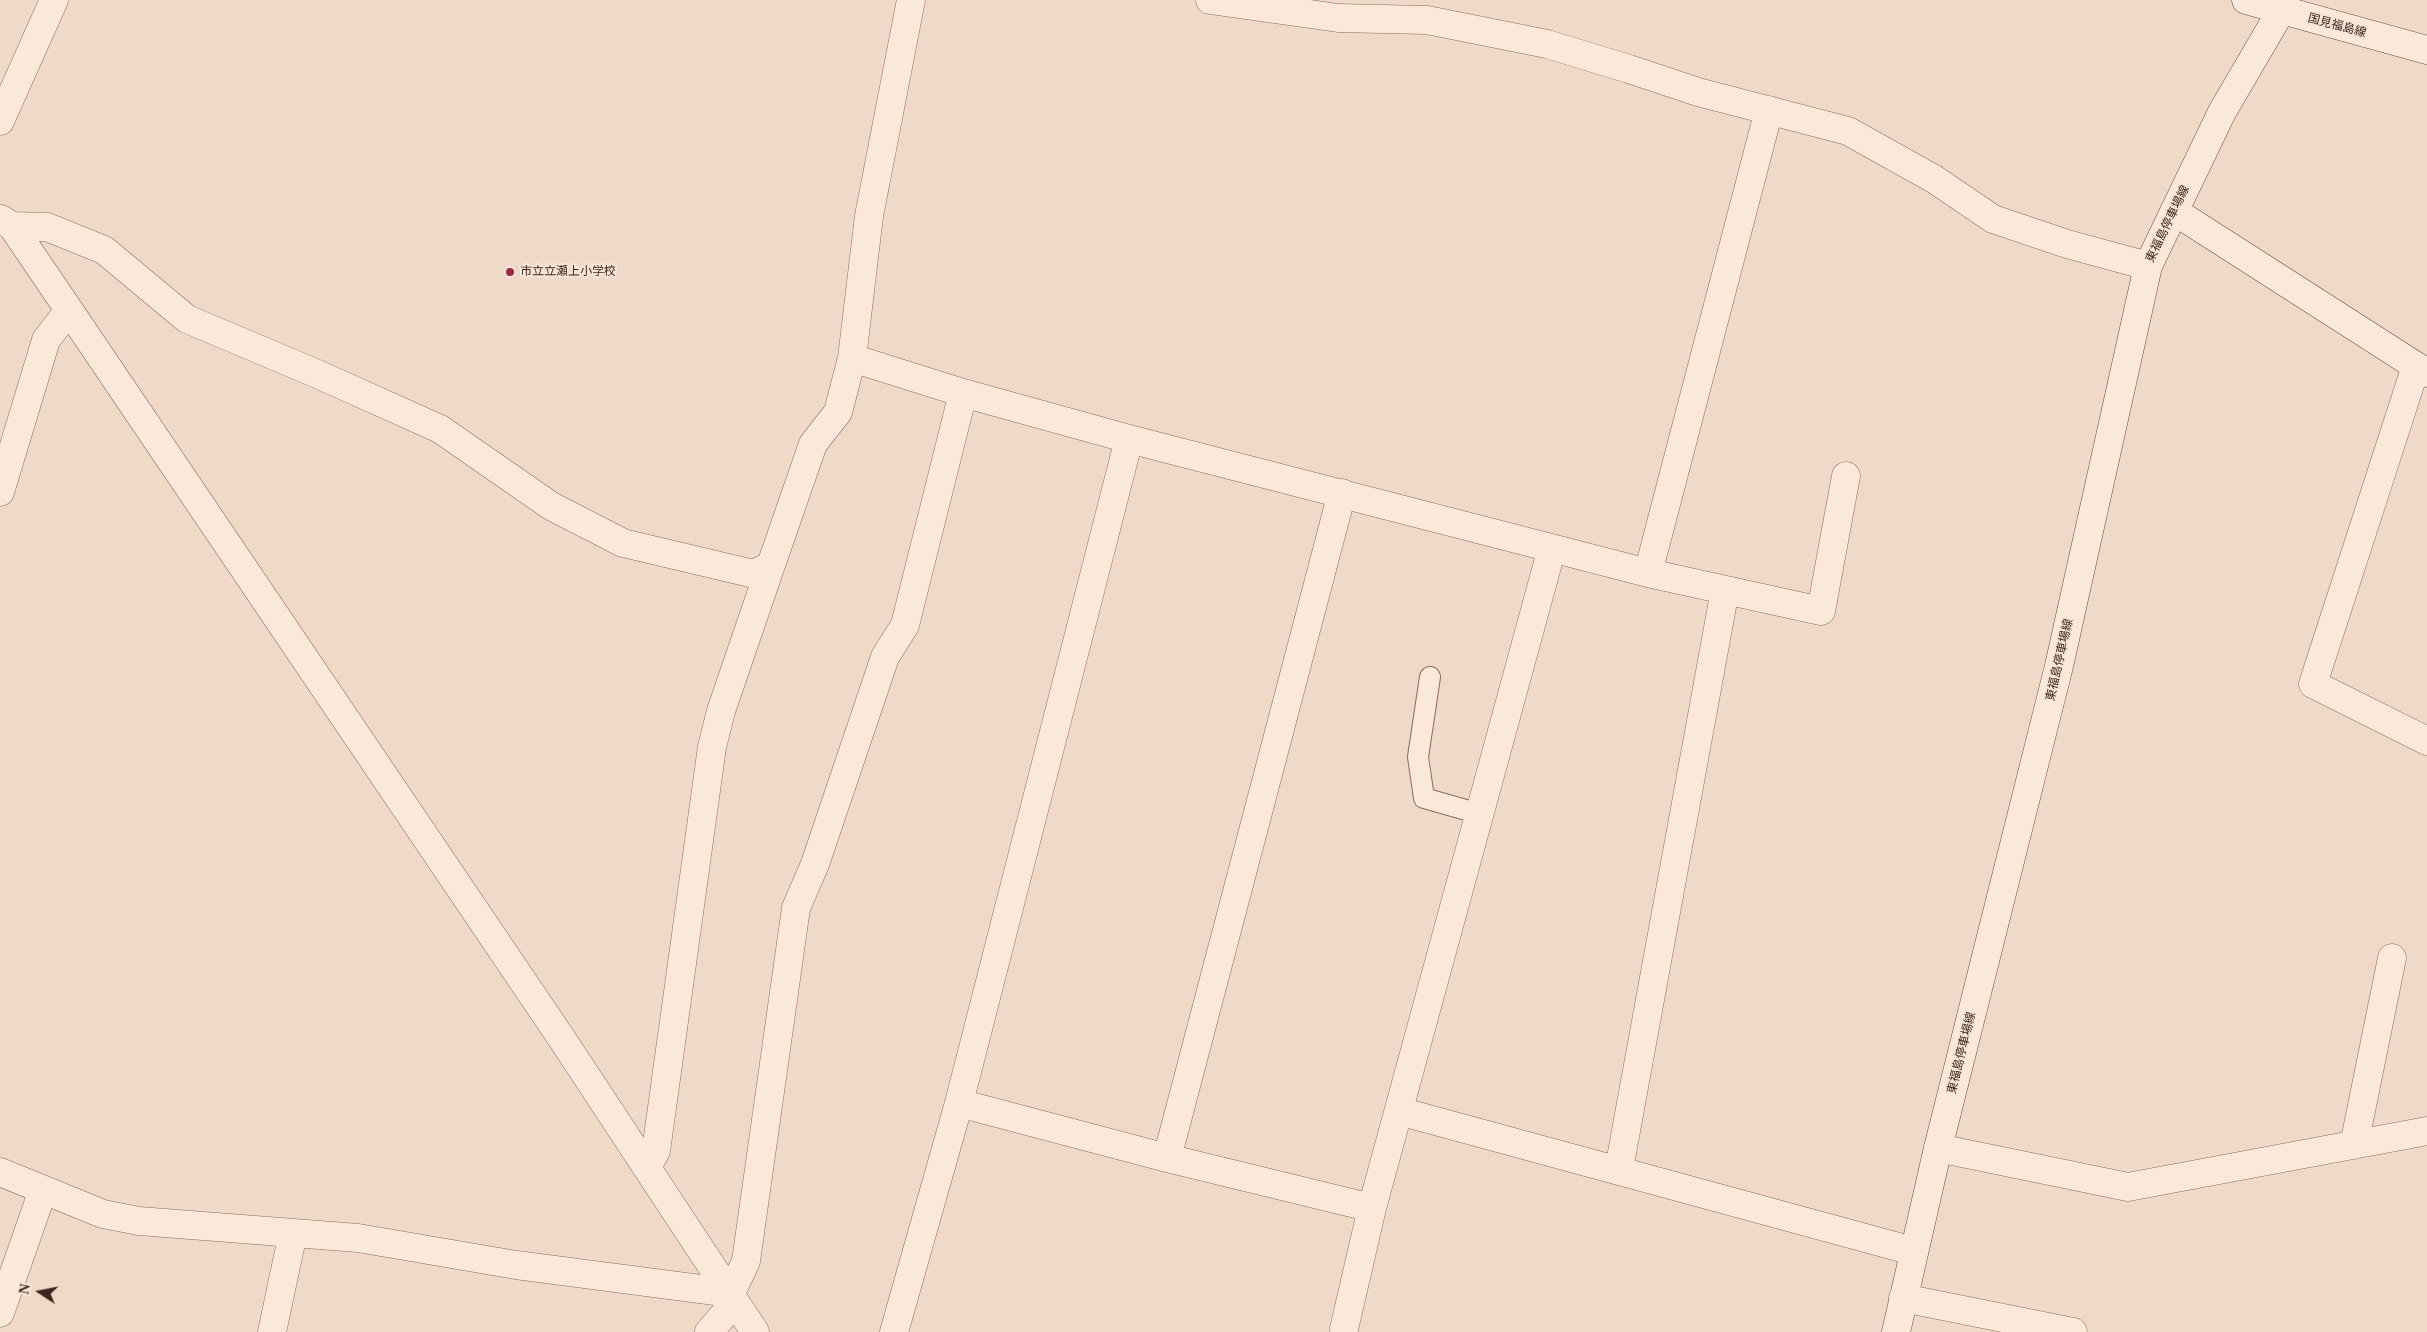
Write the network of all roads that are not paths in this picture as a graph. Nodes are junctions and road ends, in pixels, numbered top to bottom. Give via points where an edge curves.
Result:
1 (54, 0) edge
2 (911, 0) edge
3 (1210, 0) edge
4 (2246, 0) edge
5 (2281, 11) junction
6 (2427, 50) edge
7 (1769, 110) junction
8 (0, 120) edge
9 (2174, 211) junction
10 (6, 222) edge
11 (2148, 266) junction
12 (69, 310) junction
13 (852, 358) junction
14 (2421, 369) edge
15 (963, 393) junction
16 (1129, 439) junction
17 (1846, 476) dead end
18 (0, 492) edge
19 (1342, 494) junction
20 (1552, 548) junction
21 (771, 565) junction
22 (1648, 573) junction
23 (1725, 590) junction
24 (1430, 677) dead end
25 (2427, 741) edge
26 (1480, 814) junction
27 (2392, 958) dead end
28 (959, 1103) junction
29 (1399, 1111) junction
30 (2427, 1131) edge
31 (2354, 1145) junction
32 (1938, 1148) junction
33 (1167, 1158) junction
34 (647, 1167) junction
35 (1619, 1169) junction
36 (0, 1172) edge
37 (43, 1190) junction
38 (1372, 1208) junction
39 (293, 1233) junction
40 (1913, 1251) junction
41 (5, 1283) edge
42 (733, 1298) junction
43 (1903, 1298) junction
44 (0, 1313) edge
45 (1344, 1329) dead end
46 (272, 1332) edge
47 (709, 1332) edge
48 (755, 1332) edge
49 (894, 1332) edge
50 (1896, 1332) edge
51 (2073, 1332) edge

1 - 8 street
2 - 13 street via 869,216
3 - 7 street via 1338,18 1427,20 1547,44 1698,92
4 - 5 street, 国見福島線
5 - 6 street, 国見福島線
5 - 9 street, 東福島停車場線 via 2222,112
7 - 11 street via 1848,131 1934,179 1992,219
7 - 22 street
9 - 11 street, 東福島停車場線
9 - 14 street
10 - 12 street
10 - 21 street via 48,227 104,250 187,319 440,429 551,506 623,543 754,574
11 - 32 street, 東福島停車場線 via 2059,666
12 - 18 street via 46,340
12 - 34 street
13 - 15 street
13 - 21 street via 838,412 813,444
14 - 25 street via 2312,684
15 - 16 street
15 - 42 street via 905,625 885,657 796,908 746,1261
16 - 19 street
16 - 28 street
17 - 23 street via 1821,611
19 - 20 street
19 - 33 street
20 - 22 street
20 - 26 street
21 - 34 street via 721,711 712,747 656,1151
22 - 23 street
23 - 35 street
24 - 26 lane via 1418,757 1424,798
26 - 29 street
27 - 31 street
28 - 33 street
28 - 49 street
29 - 35 street
29 - 38 street
30 - 31 street
31 - 32 street via 2128,1187
32 - 40 street, 東福島停車場線
33 - 38 street
34 - 42 street
35 - 40 street
36 - 37 street
37 - 39 street via 103,1214 131,1220
37 - 41 street
38 - 45 street
39 - 42 street via 358,1238
39 - 46 street
40 - 43 street, 東福島停車場線
41 - 44 street
42 - 47 street
42 - 48 street
43 - 50 street, 東福島停車場線
43 - 51 street

